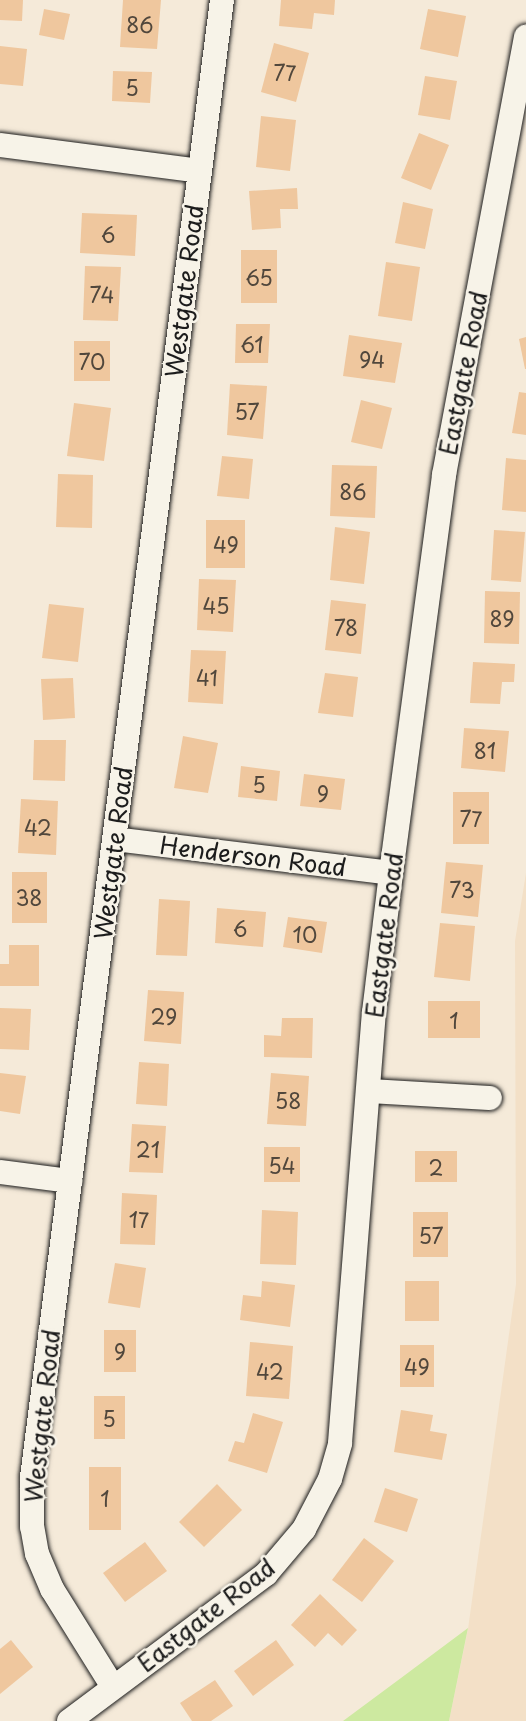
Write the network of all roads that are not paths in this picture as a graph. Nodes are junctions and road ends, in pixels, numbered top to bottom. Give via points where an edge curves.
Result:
1 (222, 0) edge
2 (526, 37) edge
3 (0, 145) edge
4 (200, 171) junction
5 (115, 839) junction
6 (391, 873) junction
7 (369, 1091) junction
8 (490, 1098) dead end
9 (0, 1172) edge
10 (70, 1181) junction
11 (113, 1687) junction
12 (69, 1721) edge

1 - 4 street, Westgate Road
2 - 6 street, Eastgate Road via 444,475
3 - 4 street
4 - 5 street, Westgate Road
5 - 6 street, Henderson Road
5 - 10 street, Westgate Road
6 - 7 street, Eastgate Road
7 - 8 street
7 - 11 street, Eastgate Road via 346,1394 330,1479 304,1530 266,1574
9 - 10 street
10 - 11 street, Westgate Road via 32,1477 32,1527 52,1590
11 - 12 street, Eastgate Road

